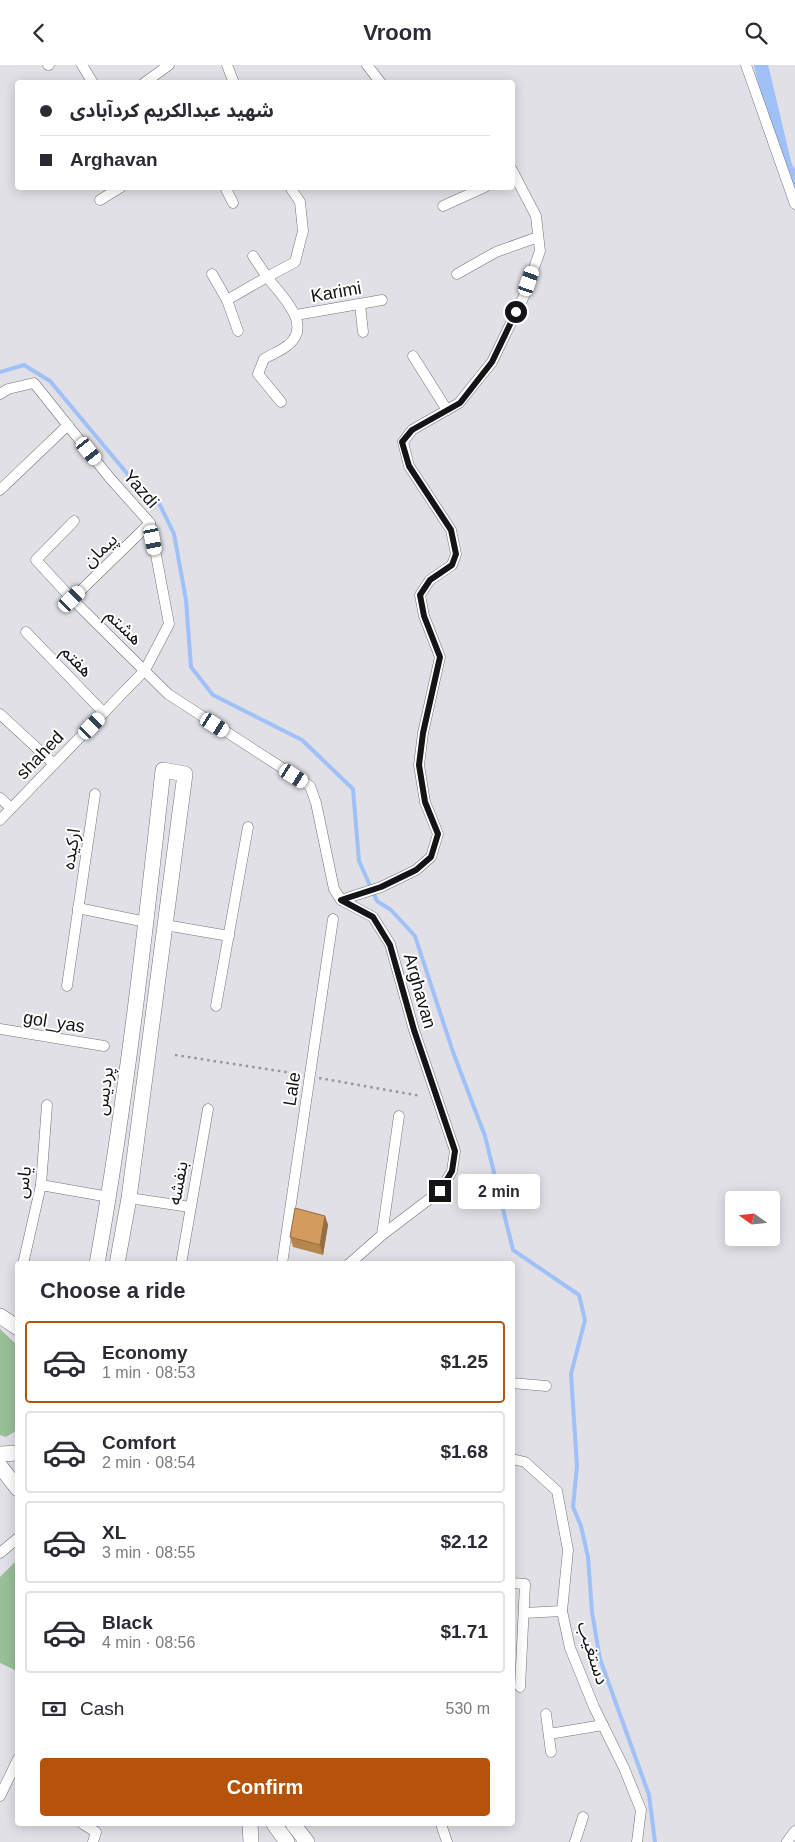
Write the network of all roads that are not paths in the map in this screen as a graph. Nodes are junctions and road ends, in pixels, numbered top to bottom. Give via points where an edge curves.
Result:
1 (82, 65) edge
2 (169, 65) edge
3 (227, 65) edge
4 (367, 65) edge
5 (746, 65) edge
6 (156, 79) edge
7 (91, 80) edge
8 (233, 80) edge
9 (379, 80) edge
10 (515, 176) edge
11 (116, 190) edge
12 (226, 190) edge
13 (292, 190) edge
14 (479, 190) edge
15 (100, 200) dead end
16 (233, 203) dead end
17 (795, 204) edge
18 (444, 206) dead end
19 (538, 237) junction
20 (254, 257) dead end
21 (212, 274) dead end
22 (457, 274) dead end
23 (267, 277) junction
24 (227, 300) junction
25 (382, 300) dead end
26 (360, 304) junction
27 (296, 315) junction
28 (238, 331) dead end
29 (363, 332) dead end
30 (413, 356) dead end
31 (0, 395) edge
32 (281, 402) dead end
33 (447, 410) junction
34 (68, 425) junction
35 (0, 490) edge
36 (74, 521) dead end
37 (150, 523) junction
38 (72, 599) junction
39 (26, 632) dead end
40 (145, 671) junction
41 (104, 713) junction
42 (0, 714) edge
43 (54, 764) junction
44 (95, 794) dead end
45 (0, 798) edge
46 (11, 808) junction
47 (0, 820) edge
48 (248, 827) dead end
49 (341, 900) junction
50 (78, 908) junction
51 (333, 919) dead end
52 (146, 922) junction
53 (166, 925) junction
54 (229, 936) junction
55 (67, 986) dead end
56 (216, 1006) dead end
57 (0, 1029) edge
58 (104, 1046) dead end
59 (47, 1105) dead end
60 (208, 1109) dead end
61 (399, 1116) dead end
62 (41, 1185) junction
63 (109, 1197) junction
64 (129, 1198) junction
65 (190, 1207) junction
66 (382, 1235) junction
67 (23, 1261) edge
68 (98, 1261) edge
69 (118, 1261) edge
70 (181, 1261) edge
71 (282, 1261) edge
72 (352, 1261) edge
73 (1, 1316) edge
74 (15, 1319) edge
75 (15, 1326) edge
76 (515, 1383) edge
77 (546, 1386) dead end
78 (15, 1453) edge
79 (0, 1454) edge
80 (515, 1460) edge
81 (2, 1474) edge
82 (15, 1486) edge
83 (15, 1541) edge
84 (0, 1553) edge
85 (515, 1583) edge
86 (562, 1611) junction
87 (524, 1613) junction
88 (520, 1687) dead end
89 (546, 1714) dead end
90 (603, 1725) junction
91 (548, 1734) junction
92 (551, 1751) dead end
93 (15, 1765) edge
94 (0, 1796) edge
95 (583, 1817) dead end
96 (87, 1826) edge
97 (250, 1826) edge
98 (279, 1826) edge
99 (442, 1826) edge
100 (795, 1831) edge
101 (297, 1834) edge
102 (93, 1842) edge
103 (251, 1842) edge
104 (447, 1842) edge
105 (575, 1842) edge
106 (637, 1842) edge
107 (787, 1842) edge

1 - 7 street
2 - 6 street
3 - 8 street
4 - 9 street
5 - 17 street
10 - 19 street via 536,216
11 - 15 street
12 - 16 street
13 - 23 street via 300,202 303,231 294,261
14 - 18 street
19 - 22 street via 496,252
19 - 33 street via 540,251 524,296 492,362 460,403
20 - 23 street
21 - 24 street
23 - 24 street
23 - 27 street
24 - 28 street
25 - 26 street, Karimi
26 - 27 street, Karimi
26 - 29 street
27 - 32 street via 298,331 289,345 264,359 258,374
30 - 33 street
31 - 34 street, Yazdi via 8,389 34,383
33 - 49 street via 412,430 402,442 409,466 451,530 456,554 452,565 430,580 420,595 424,616 440,657 419,765 425,802 438,834 431,857 416,870 381,887
34 - 35 street
34 - 37 street, Yazdi
36 - 38 street, هشتم via 36,560
37 - 38 street, پیمان
37 - 40 street, Yazdi via 169,625
38 - 40 street, هشتم
39 - 41 street, هفتم
40 - 41 street, shahed
40 - 49 street via 168,694 310,787 334,889
41 - 43 street, shahed
42 - 43 street
43 - 46 street, shahed
44 - 50 street, ارکیده
45 - 46 street
46 - 47 street, shahed
48 - 54 street
49 - 66 street, Arghavan via 373,917 390,945 414,1030 455,1151 452,1171 440,1191
50 - 52 street
50 - 55 street, ارکیده
51 - 71 street, Lale
52 - 53 street
52 - 53 street, پردیس via 163,770 185,774
52 - 63 street, پردیس
53 - 54 street
53 - 64 street
54 - 56 street
57 - 58 street, gol_yas
59 - 62 street, یاس
60 - 65 street, بنفشه
61 - 66 street
62 - 63 street
62 - 67 street, یاس
63 - 64 street
63 - 68 street, پردیس
64 - 65 street
64 - 69 street
65 - 70 street, بنفشه
66 - 72 street, Arghavan
73 - 74 street
73 - 75 street
76 - 77 street
78 - 79 street
80 - 86 street, دستغیب via 525,1462 557,1491 568,1550
81 - 82 street
83 - 84 street
85 - 87 street via 525,1584
86 - 87 street
86 - 90 street, دستغیب via 570,1648
87 - 88 street
89 - 91 street
90 - 91 street
90 - 106 street, دستغیب via 641,1810
91 - 92 street
93 - 94 street
95 - 105 street
96 - 102 street via 96,1832
97 - 103 street
98 - 101 street
99 - 104 street
100 - 107 street

